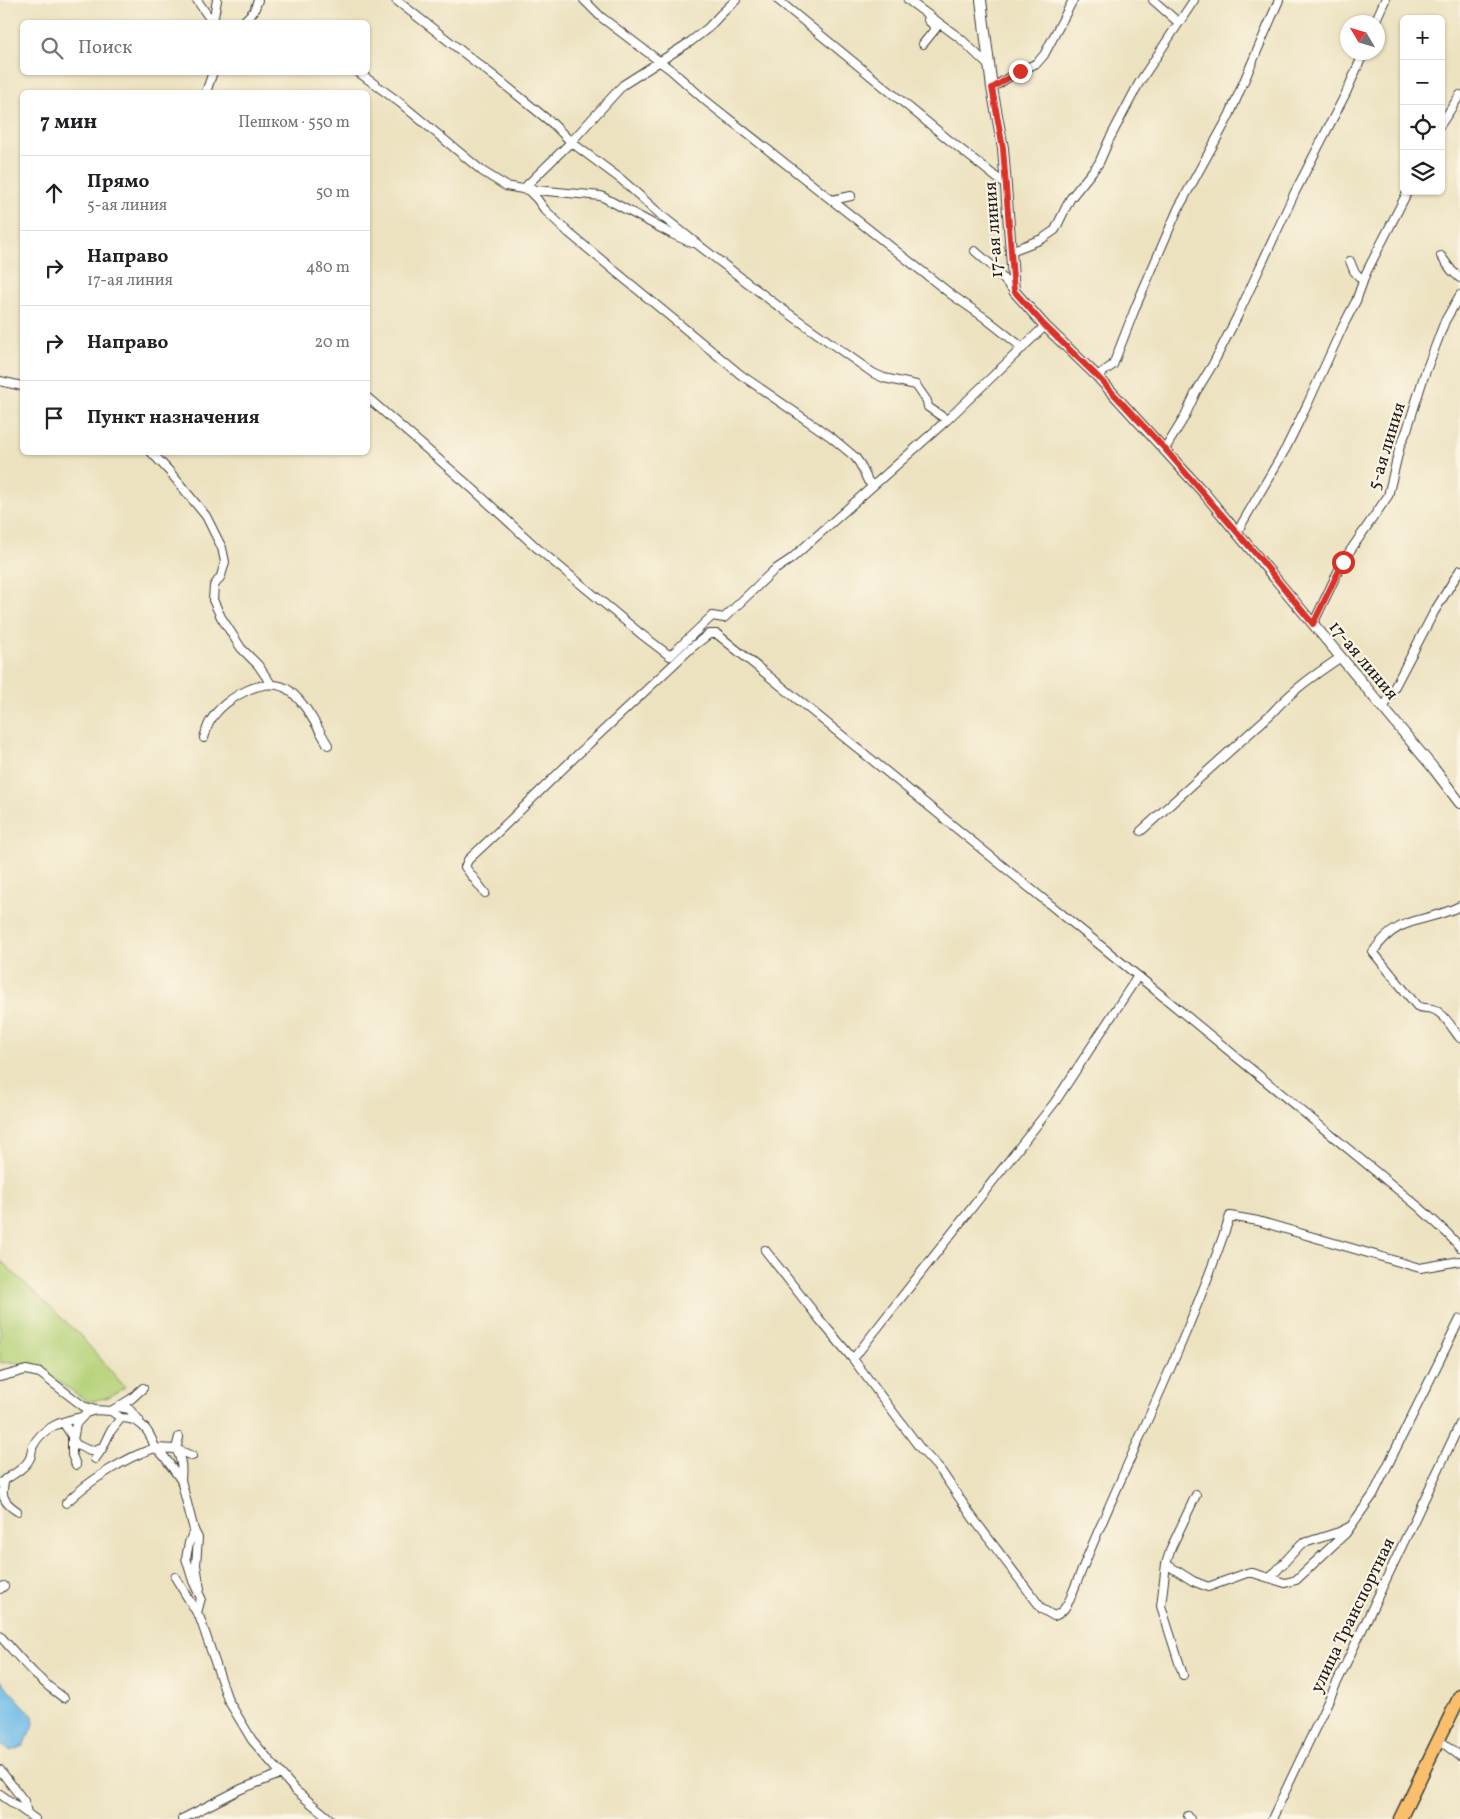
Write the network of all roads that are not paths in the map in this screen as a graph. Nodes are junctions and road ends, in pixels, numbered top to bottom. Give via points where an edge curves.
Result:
1 (197, 0) edge
2 (217, 0) edge
3 (258, 0) edge
4 (396, 0) edge
5 (584, 0) edge
6 (736, 0) edge
7 (778, 0) edge
8 (908, 0) edge
9 (981, 0) edge
10 (1073, 0) edge
11 (1153, 0) edge
12 (1194, 0) edge
13 (1279, 0) edge
14 (1385, 0) edge
15 (921, 11) junction
16 (1378, 15) edge
17 (212, 20) edge
18 (213, 20) edge
19 (245, 20) edge
20 (1179, 23) junction
21 (923, 44) dead end
22 (1360, 60) edge
23 (659, 61) junction
24 (989, 66) junction
25 (211, 75) edge
26 (362, 75) edge
27 (992, 88) junction
28 (207, 90) edge
29 (1460, 94) edge
30 (1445, 118) edge
31 (571, 142) junction
32 (1006, 185) junction
33 (523, 189) junction
34 (1406, 195) edge
35 (851, 196) dead end
36 (832, 200) junction
37 (701, 247) junction
38 (975, 251) dead end
39 (1011, 251) junction
40 (1440, 256) dead end
41 (1350, 261) dead end
42 (1460, 278) edge
43 (1363, 281) junction
44 (1014, 291) junction
45 (1460, 295) edge
46 (1045, 326) junction
47 (1023, 348) junction
48 (1097, 376) junction
49 (0, 381) edge
50 (20, 386) edge
51 (370, 400) edge
52 (947, 420) junction
53 (1165, 449) junction
54 (154, 455) edge
55 (873, 486) junction
56 (1237, 532) junction
57 (1460, 570) edge
58 (1313, 624) junction
59 (1341, 657) junction
60 (271, 684) junction
61 (1383, 709) junction
62 (204, 738) dead end
63 (328, 745) dead end
64 (1460, 803) edge
65 (1141, 831) dead end
66 (485, 893) dead end
67 (1460, 906) edge
68 (1138, 976) junction
69 (1460, 1038) edge
70 (1460, 1247) edge
71 (765, 1250) dead end
72 (1460, 1261) edge
73 (1460, 1319) edge
74 (853, 1359) junction
75 (0, 1377) edge
76 (143, 1388) dead end
77 (114, 1409) junction
78 (95, 1410) junction
79 (82, 1417) junction
80 (121, 1418) junction
81 (63, 1422) junction
82 (142, 1424) junction
83 (1460, 1424) edge
84 (179, 1437) dead end
85 (73, 1440) junction
86 (103, 1447) junction
87 (155, 1448) junction
88 (176, 1449) junction
89 (192, 1456) dead end
90 (95, 1459) dead end
91 (76, 1465) dead end
92 (180, 1480) junction
93 (2, 1486) edge
94 (1196, 1495) dead end
95 (66, 1503) dead end
96 (17, 1511) dead end
97 (1351, 1526) junction
98 (1166, 1564) junction
99 (175, 1577) dead end
100 (1270, 1578) junction
101 (197, 1613) junction
102 (0, 1636) edge
103 (1184, 1675) dead end
104 (1460, 1696) edge
105 (64, 1698) dead end
106 (1439, 1740) junction
107 (1460, 1756) edge
108 (0, 1770) edge
109 (280, 1774) junction
110 (0, 1794) edge
111 (27, 1813) junction
112 (35, 1819) edge
113 (182, 1819) edge
114 (330, 1819) edge
115 (1272, 1819) edge
116 (1400, 1819) edge

1 - 17 street
2 - 18 street
3 - 19 street via 254,11
4 - 31 street via 553,124
5 - 23 street
6 - 23 street via 708,28
7 - 32 street
8 - 15 street
9 - 24 street, 17-ая линия
10 - 27 street via 1037,63
11 - 20 street
12 - 20 street
13 - 48 street via 1228,116 1178,209 1113,365
14 - 16 street
15 - 21 street via 936,28
15 - 24 street via 961,39
20 - 39 street via 1139,83 1099,163 1070,199 1055,230 1042,239
22 - 53 street via 1237,318
23 - 31 street via 623,85
23 - 36 street
24 - 27 street, 17-ая линия
25 - 28 street
26 - 33 street via 482,171 506,186
27 - 32 street, 17-ая линия via 1001,130
29 - 30 street
31 - 33 street
31 - 37 street
32 - 39 street, 17-ая линия
33 - 37 street via 601,196
33 - 55 street via 528,190 569,233 741,375 855,457
34 - 43 street
35 - 36 street
36 - 47 street
37 - 52 street via 873,373 916,384 928,407
38 - 44 street
39 - 44 street, 17-ая линия
40 - 42 street
41 - 43 street
43 - 56 street via 1293,433
44 - 46 street, 17-ая линия
45 - 58 street, 5-ая линия via 1445,322 1424,376 1400,446 1388,496 1343,562
46 - 47 street
46 - 48 street, 17-ая линия
47 - 52 street
48 - 53 street, 17-ая линия
49 - 50 street
51 - 55 street via 537,548 670,656 712,616 724,618 773,571 792,559
52 - 55 street
53 - 56 street, 17-ая линия
54 - 60 street via 206,516 222,548 225,562 222,576 214,586 213,600 241,648
56 - 58 street, 17-ая линия
57 - 61 street
58 - 59 street, 17-ая линия
59 - 61 street, 17-ая линия
59 - 65 street via 1283,700
60 - 62 street via 245,692 222,706 210,720
60 - 63 street via 291,692
61 - 64 street, 17-ая линия
66 - 68 street via 465,866 468,860 691,648 709,634 717,634
67 - 69 street via 1403,924 1381,940 1373,952 1416,1006 1440,1014
68 - 70 street via 1420,1208
68 - 74 street via 1055,1102
71 - 74 street
72 - 74 street via 1420,1268 1258,1221 1230,1216 1167,1378 1070,1599 1054,1616 1042,1609 941,1471
73 - 97 street via 1373,1495
75 - 78 street via 26,1370 40,1373 83,1406
76 - 77 street
77 - 78 street
77 - 80 street
77 - 82 street via 129,1409
78 - 79 street
79 - 81 street
79 - 85 street via 76,1424
80 - 82 street
80 - 86 street
81 - 85 street
81 - 93 street via 41,1436 24,1466
82 - 87 street via 152,1435
83 - 115 street, улица Транспортная
84 - 88 street
85 - 86 street via 90,1452
85 - 91 street via 72,1455
86 - 90 street
87 - 88 street
87 - 92 street via 163,1454
87 - 95 street via 120,1463
88 - 89 street
88 - 92 street via 182,1468
92 - 101 street via 194,1530 186,1558 201,1598
93 - 96 street via 3,1497
94 - 98 street
97 - 100 street via 1301,1544
97 - 100 street via 1296,1580 1285,1583
98 - 100 street via 1208,1587 1247,1573
98 - 103 street via 1161,1606
99 - 101 street
101 - 109 street via 228,1700 252,1740
102 - 105 street via 41,1682
104 - 106 main road
106 - 107 street
106 - 116 main road
108 - 111 street via 24,1801
109 - 113 street via 241,1789
109 - 114 street
110 - 111 street
111 - 112 street

